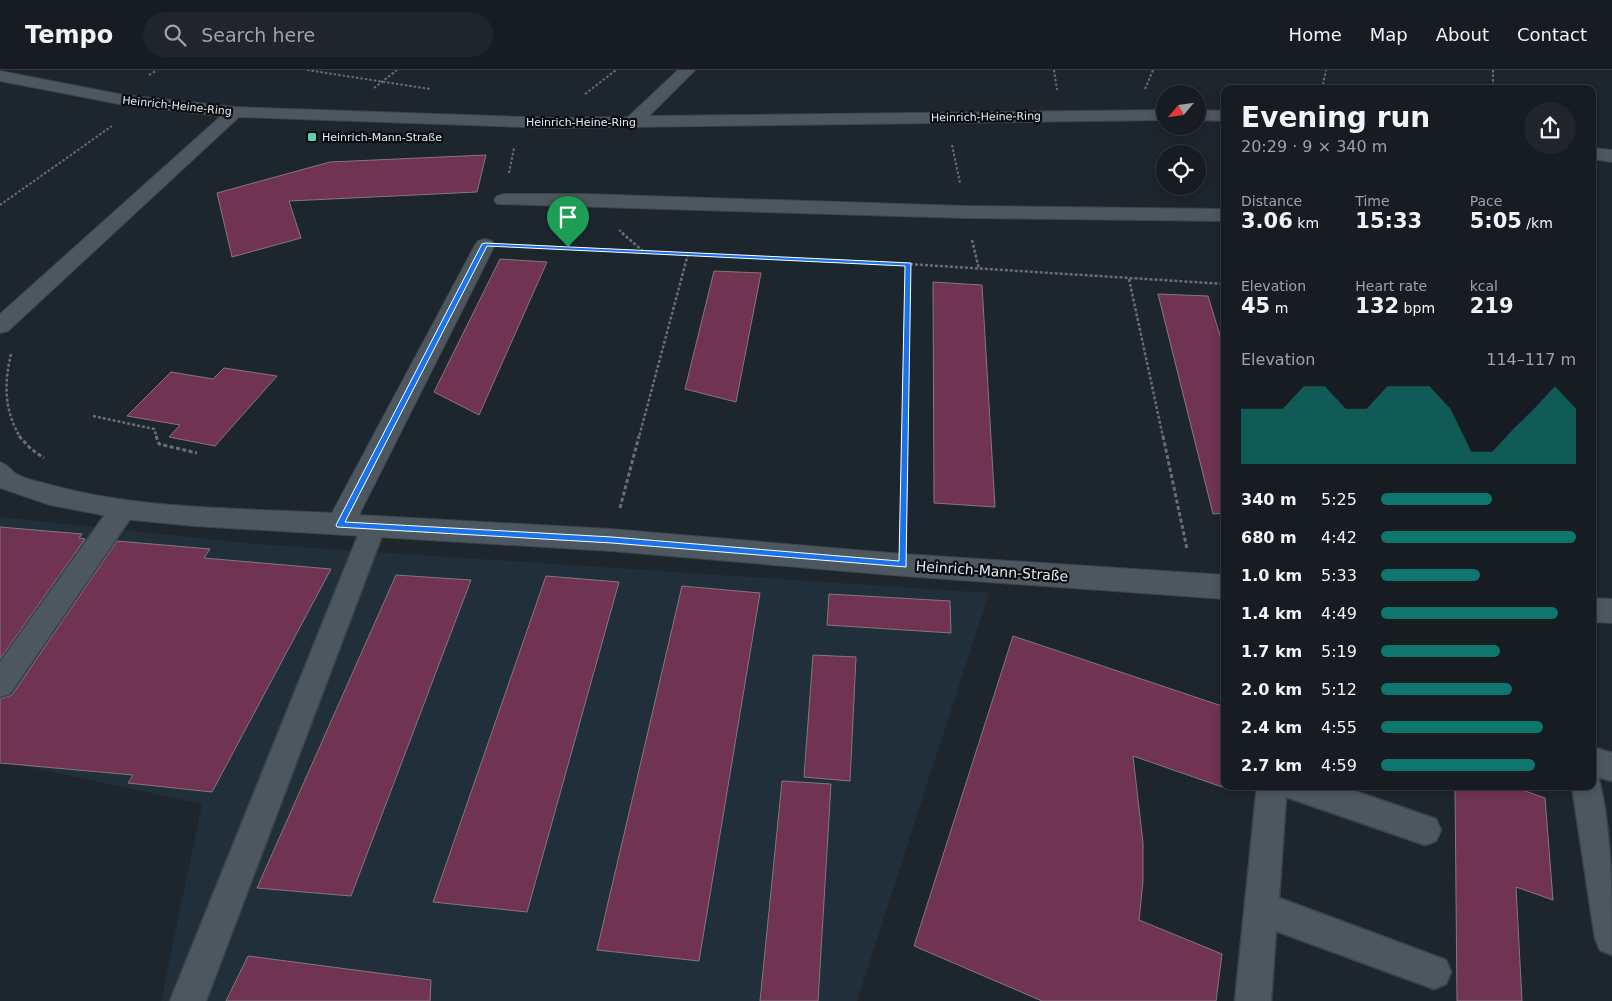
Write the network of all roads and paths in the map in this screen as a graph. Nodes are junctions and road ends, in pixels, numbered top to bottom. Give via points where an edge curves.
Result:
1 (616, 70) edge
2 (687, 70) edge
3 (1326, 70) edge
4 (1493, 70) edge
5 (0, 76) edge
6 (1323, 85) edge
7 (1493, 85) edge
8 (581, 97) dead end
9 (235, 112) junction
10 (1156, 115) edge
11 (1206, 115) edge
12 (1221, 116) edge
13 (633, 122) junction
14 (112, 126) dead end
15 (1596, 154) edge
16 (1612, 156) edge
17 (504, 200) dead end
18 (0, 206) edge
19 (1221, 215) edge
20 (485, 244) joint
21 (688, 254) junction
22 (908, 264) junction
23 (1130, 279) junction
24 (1221, 284) edge
25 (0, 326) edge
26 (14, 347) dead end
27 (93, 416) dead end
28 (197, 454) dead end
29 (45, 459) dead end
30 (1, 479) edge
31 (123, 509) junction
32 (340, 525) junction
33 (373, 528) junction
34 (612, 540) junction
35 (903, 565) junction
36 (1197, 585) junction
37 (1221, 587) edge
38 (1596, 610) edge
39 (1612, 611) edge
40 (0, 685) edge
41 (1596, 762) edge
42 (1612, 767) edge
43 (1272, 790) edge
44 (1308, 790) edge
45 (1589, 790) edge
46 (1426, 830) dead end
47 (1260, 908) junction
48 (1612, 938) edge
49 (1434, 972) dead end
50 (188, 1001) edge
51 (1253, 1001) edge

1 - 8 path
2 - 13 street
3 - 6 path
4 - 7 path
5 - 9 street, Heinrich-Heine-Ring via 124,100
9 - 13 street, Heinrich-Heine-Ring
9 - 25 street
10 - 13 street, Heinrich-Heine-Ring
11 - 12 street
14 - 18 path
15 - 16 street
17 - 19 street
20 - 21 path
20 - 32 street
21 - 22 path
21 - 34 path
22 - 23 path
22 - 35 path
23 - 24 path
23 - 36 path via 1188,556
26 - 29 path via 5,370 2,394 11,425 31,451
27 - 28 path via 154,430 159,444
30 - 31 street, Heinrich-Mann-Straße via 50,495
31 - 32 street, Heinrich-Mann-Straße
31 - 40 lane
32 - 33 street, Heinrich-Mann-Straße
33 - 34 street, Heinrich-Mann-Straße
33 - 50 lane
34 - 35 street, Heinrich-Mann-Straße
35 - 36 street, Heinrich-Mann-Straße
36 - 37 street, Heinrich-Mann-Straße
38 - 39 street
41 - 42 lane
43 - 47 lane
44 - 46 lane
45 - 48 lane
47 - 49 lane
47 - 51 lane

